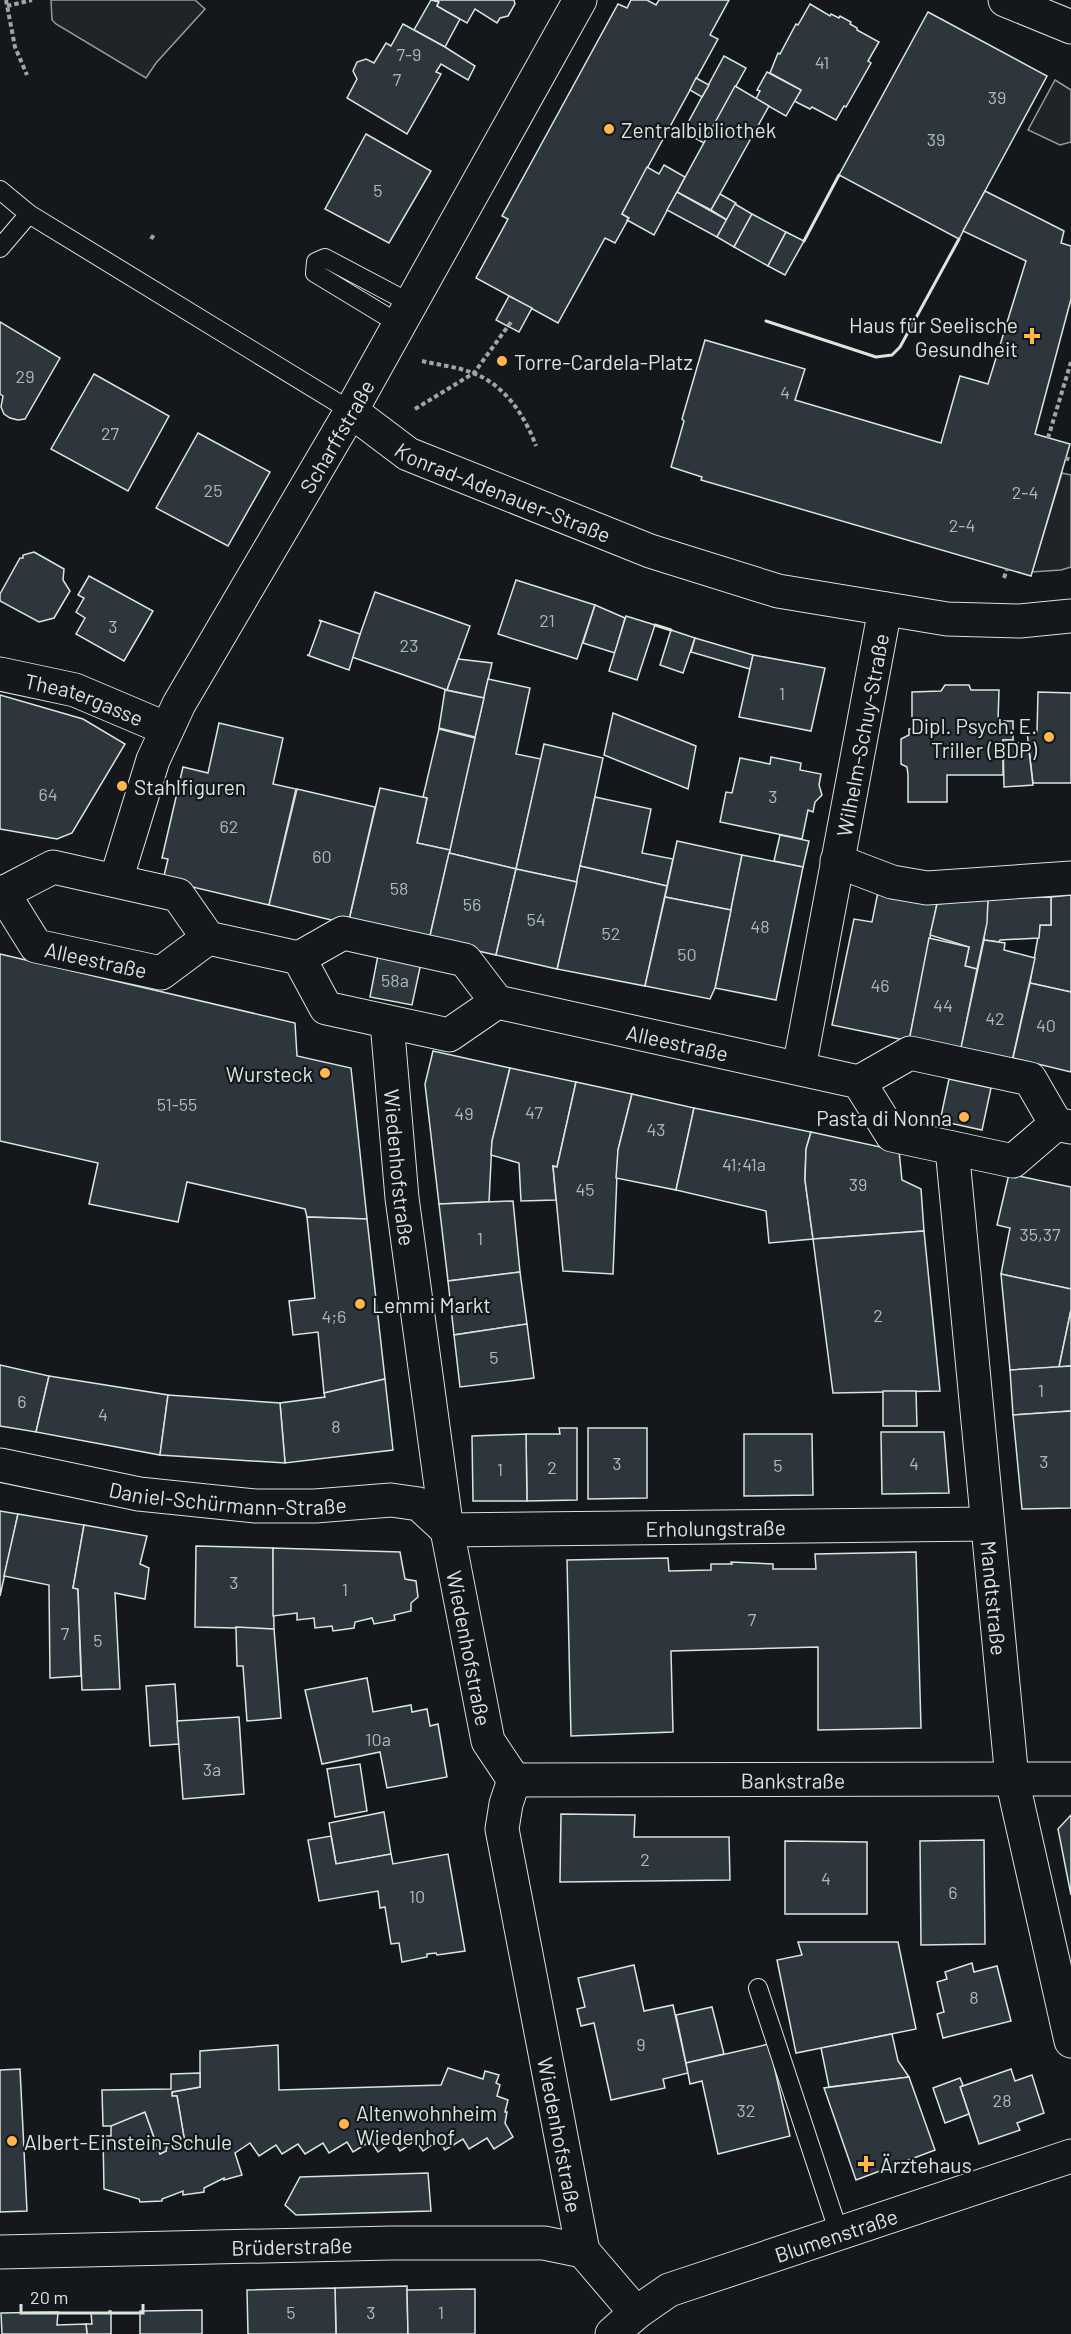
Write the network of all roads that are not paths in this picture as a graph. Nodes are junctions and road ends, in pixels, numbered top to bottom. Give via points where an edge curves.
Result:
1 (580, 0) edge
2 (1005, 0) edge
3 (1071, 27) edge
4 (0, 190) edge
5 (29, 214) junction
6 (0, 248) edge
7 (351, 411) junction
8 (885, 609) junction
9 (1071, 616) edge
10 (0, 674) edge
11 (167, 729) junction
12 (835, 870) junction
13 (1071, 878) edge
14 (116, 880) junction
15 (2, 893) edge
16 (208, 938) junction
17 (299, 958) junction
18 (497, 1002) junction
19 (387, 1022) junction
20 (799, 1068) junction
21 (859, 1082) junction
22 (1063, 1125) edge
23 (952, 1148) junction
24 (0, 1465) edge
25 (987, 1524) junction
26 (447, 1530) junction
27 (1012, 1779) junction
28 (1071, 1779) edge
29 (514, 1780) junction
30 (758, 1988) dead end
31 (1071, 2041) edge
32 (1071, 2156) edge
33 (839, 2233) junction
34 (583, 2251) junction
35 (0, 2252) edge
36 (624, 2324) edge

1 - 7 street, Scharffstraße
2 - 3 street
4 - 5 lane, Konrad-Adenauer-Straße
5 - 6 lane
5 - 7 lane, Konrad-Adenauer-Straße
7 - 8 street, Konrad-Adenauer-Straße via 408,454 650,551 778,591
7 - 11 street, Scharffstraße
8 - 9 street, Konrad-Adenauer-Straße via 947,619 1020,621
8 - 12 street, Wilhelm-Schuy-Straße
10 - 11 street, Theatergasse via 75,690
11 - 14 street, Scharffstraße via 153,760
12 - 13 street, Wilhelm-Schuy-Straße via 927,888
12 - 20 street, Wilhelm-Schuy-Straße
14 - 15 street, Alleestraße via 53,867
14 - 16 street, Alleestraße via 178,895
15 - 16 street, Alleestraße via 36,946 161,973
16 - 17 street
17 - 18 street via 343,933 465,960
17 - 19 street via 326,1008
18 - 19 street via 449,1035
18 - 20 street, Alleestraße
19 - 26 street, Wiedenhofstraße via 402,1198
20 - 21 street, Alleestraße
21 - 22 street via 910,1053 1030,1078
21 - 23 street via 892,1135
22 - 23 street via 1012,1161
23 - 25 street, Mandtstraße
24 - 26 street, Daniel-Schürmann-Straße via 139,1494 256,1506 391,1500 419,1504
25 - 26 street, Erholungstraße
25 - 27 street, Mandtstraße
26 - 29 street, Wiedenhofstraße via 488,1741
27 - 28 street, Bankstraße
27 - 29 street, Bankstraße
27 - 31 street, Mandtstraße
29 - 34 street, Wiedenhofstraße via 502,1829
30 - 33 lane
32 - 33 street, Blumenstraße
33 - 36 street, Blumenstraße via 669,2290
34 - 35 street, Brüderstraße via 544,2243 392,2243
34 - 36 street, Wiedenhofstraße

